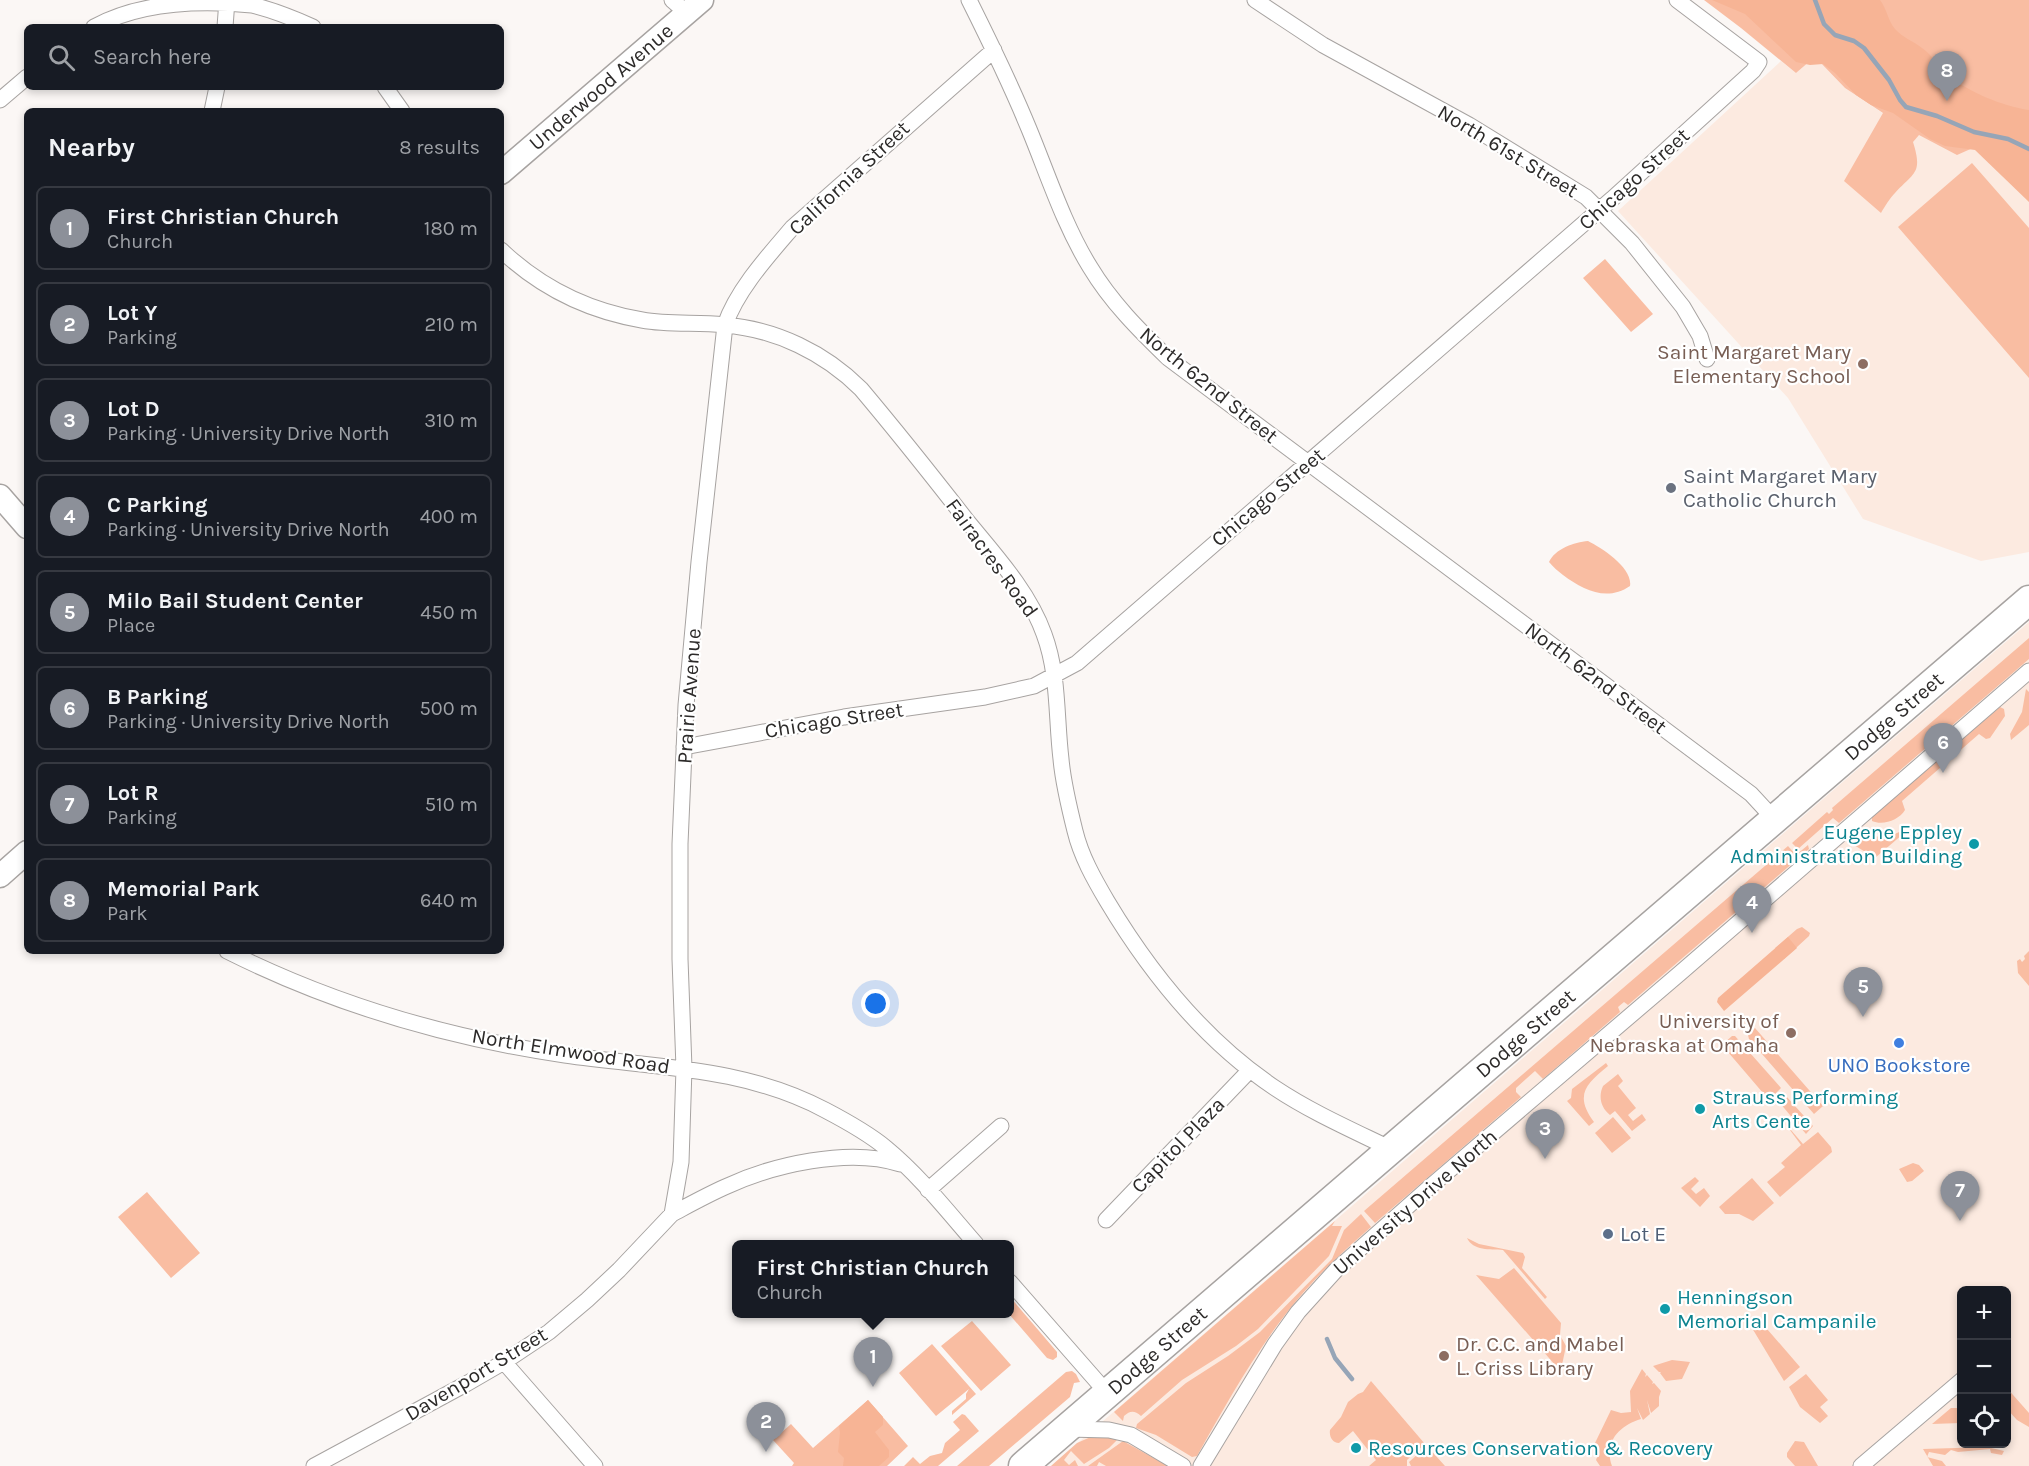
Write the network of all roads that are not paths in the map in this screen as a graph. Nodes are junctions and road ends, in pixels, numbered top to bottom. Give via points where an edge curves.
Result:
1 (969, 0) edge
2 (1255, 0) edge
3 (1677, 0) edge
4 (227, 1) edge
5 (687, 4) edge
6 (101, 24) edge
7 (225, 24) edge
8 (306, 24) edge
9 (994, 50) junction
10 (24, 80) edge
11 (216, 90) edge
12 (387, 90) edge
13 (0, 100) edge
14 (213, 108) edge
15 (400, 108) edge
16 (504, 170) edge
17 (1600, 210) junction
18 (504, 252) edge
19 (725, 325) junction
20 (1707, 359) dead end
21 (1308, 463) junction
22 (0, 496) edge
23 (24, 524) edge
24 (2029, 600) edge
25 (2029, 671) edge
26 (1054, 676) junction
27 (684, 747) junction
28 (1775, 820) junction
29 (24, 855) edge
30 (0, 876) edge
31 (233, 954) edge
32 (684, 1068) junction
33 (1250, 1070) junction
34 (1001, 1126) dead end
35 (1391, 1149) junction
36 (906, 1166) junction
37 (928, 1190) junction
38 (672, 1214) junction
39 (1106, 1220) dead end
40 (972, 1240) edge
41 (1014, 1287) edge
42 (504, 1362) junction
43 (1957, 1384) edge
44 (1108, 1394) junction
45 (1065, 1429) junction
46 (314, 1466) edge
47 (595, 1466) edge
48 (1023, 1466) edge
49 (1183, 1466) edge
50 (1201, 1466) edge
51 (1861, 1466) edge

1 - 9 street, North 62nd Street
2 - 17 street, North 61st Street via 1323,45 1469,125 1586,197
3 - 17 street, Chicago Street via 1759,62
4 - 6 street via 150,6
4 - 7 street
4 - 8 street
5 - 16 main road, Underwood Avenue
9 - 19 street, California Street via 792,228 741,294
9 - 21 street, North 62nd Street via 1072,233 1110,297 1168,358
10 - 13 street
11 - 14 street
12 - 15 street
17 - 20 street, North 61st Street via 1683,307 1700,336
17 - 21 street, Chicago Street
18 - 19 street, Fairacres Road via 544,284 587,305 642,320
19 - 26 street, Fairacres Road via 802,346 836,366 861,389 1023,593 1044,633
19 - 27 street, Prairie Avenue
21 - 26 street, Chicago Street via 1077,663
21 - 28 street, North 62nd Street via 1750,794
22 - 23 main road
24 - 28 highway, Dodge Street
25 - 50 street, University Drive North via 1336,1270 1275,1344
26 - 27 street, Chicago Street via 1034,686 985,697 844,717
26 - 33 street, Fairacres Road via 1065,791 1075,834 1093,877 1166,987 1207,1033
27 - 32 street, Prairie Avenue via 680,844
28 - 35 highway, Dodge Street
29 - 30 main road
31 - 32 street, North Elmwood Road via 295,983 412,1023 499,1044
32 - 36 street, North Elmwood Road via 744,1078 796,1096 840,1118 885,1147
32 - 38 street via 681,1162
33 - 35 street, Fairacres Road via 1303,1105
33 - 39 street, Capitol Plaza
34 - 37 street
35 - 44 highway, Dodge Street
36 - 37 street, North Elmwood Road
36 - 38 street via 868,1157 797,1164 725,1186
37 - 40 street, North Elmwood Road
38 - 42 street, Davenport Street via 587,1300
41 - 44 street
42 - 46 street, Davenport Street
42 - 47 street
43 - 51 street
44 - 45 highway, Dodge Street
45 - 48 highway, Dodge Street
45 - 49 street via 1121,1432

